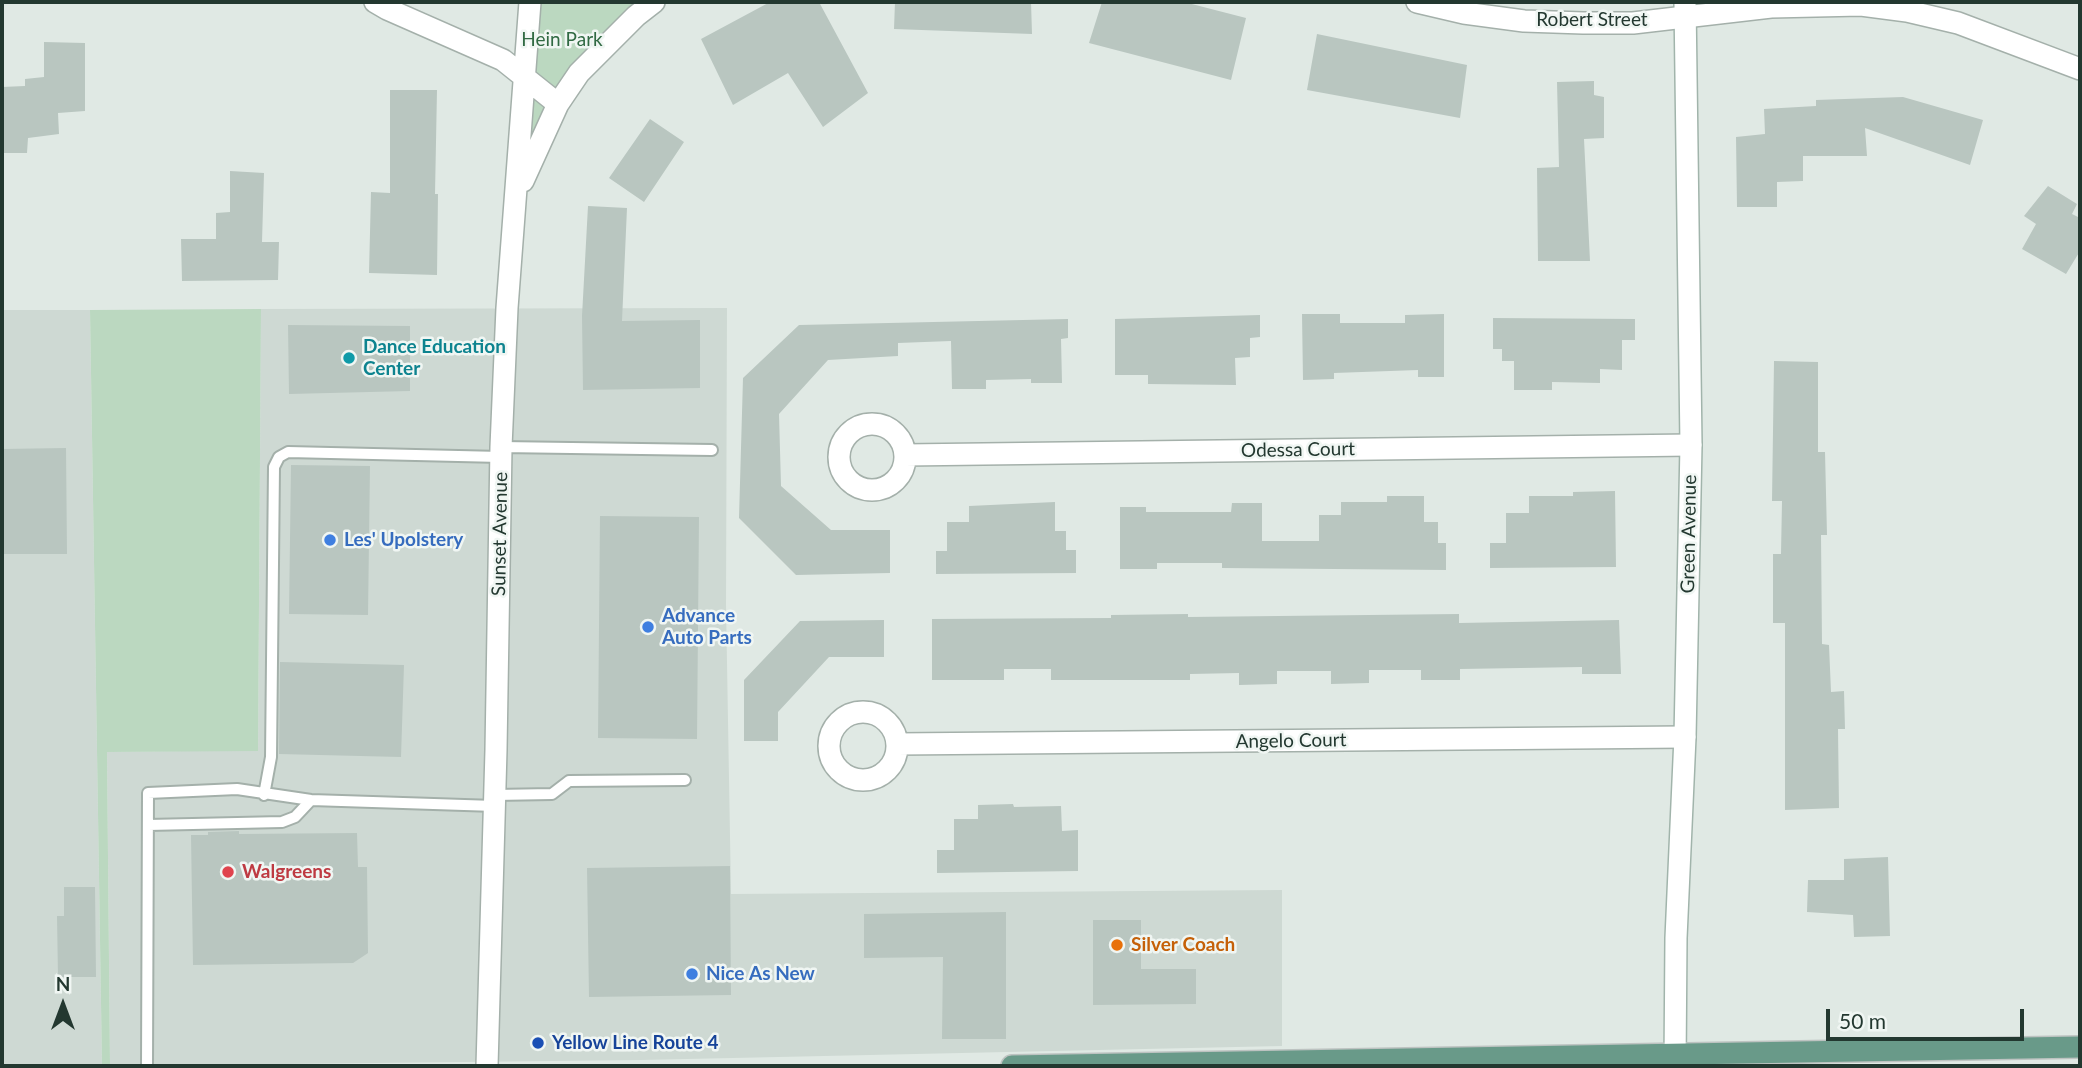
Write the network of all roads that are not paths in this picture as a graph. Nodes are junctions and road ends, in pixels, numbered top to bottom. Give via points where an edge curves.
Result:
1 (375, 2) edge
2 (530, 2) edge
3 (654, 2) edge
4 (1417, 2) edge
5 (1931, 2) edge
6 (1685, 10) edge
7 (1958, 23) junction
8 (2080, 69) edge
9 (523, 77) junction
10 (558, 104) junction
11 (515, 200) junction
12 (1691, 445) junction
13 (712, 450) dead end
14 (501, 452) junction
15 (905, 455) dead end
16 (1685, 737) junction
17 (897, 744) dead end
18 (685, 780) dead end
19 (264, 795) junction
20 (311, 800) junction
21 (495, 800) junction
22 (148, 825) junction
23 (2080, 1047) edge
24 (1675, 1061) edge
25 (1240, 1064) edge
26 (147, 1066) edge
27 (487, 1066) edge
28 (1012, 1066) edge

1 - 9 street via 503,60
2 - 9 street, Sunset Avenue
3 - 10 street via 579,73
4 - 6 street, Robert Street via 1524,21 1633,23
5 - 7 street
6 - 7 street, Robert Street via 1861,5
6 - 12 street, Green Avenue
7 - 8 street
9 - 10 street
9 - 11 street, Sunset Avenue
10 - 11 street
11 - 14 street, Sunset Avenue
12 - 15 street, Odessa Court
12 - 16 street, Green Avenue
13 - 14 lane
14 - 19 lane via 288,452 279,457 274,467 271,757
14 - 21 street, Sunset Avenue
16 - 17 street, Angelo Court
16 - 24 street, Green Avenue
18 - 21 lane via 569,781 552,794
19 - 20 lane
19 - 22 lane via 237,789 148,793
20 - 21 lane
20 - 22 lane via 295,817 282,822
21 - 27 street, Sunset Avenue
22 - 26 lane
23 - 24 main road
24 - 25 main road
25 - 28 main road

